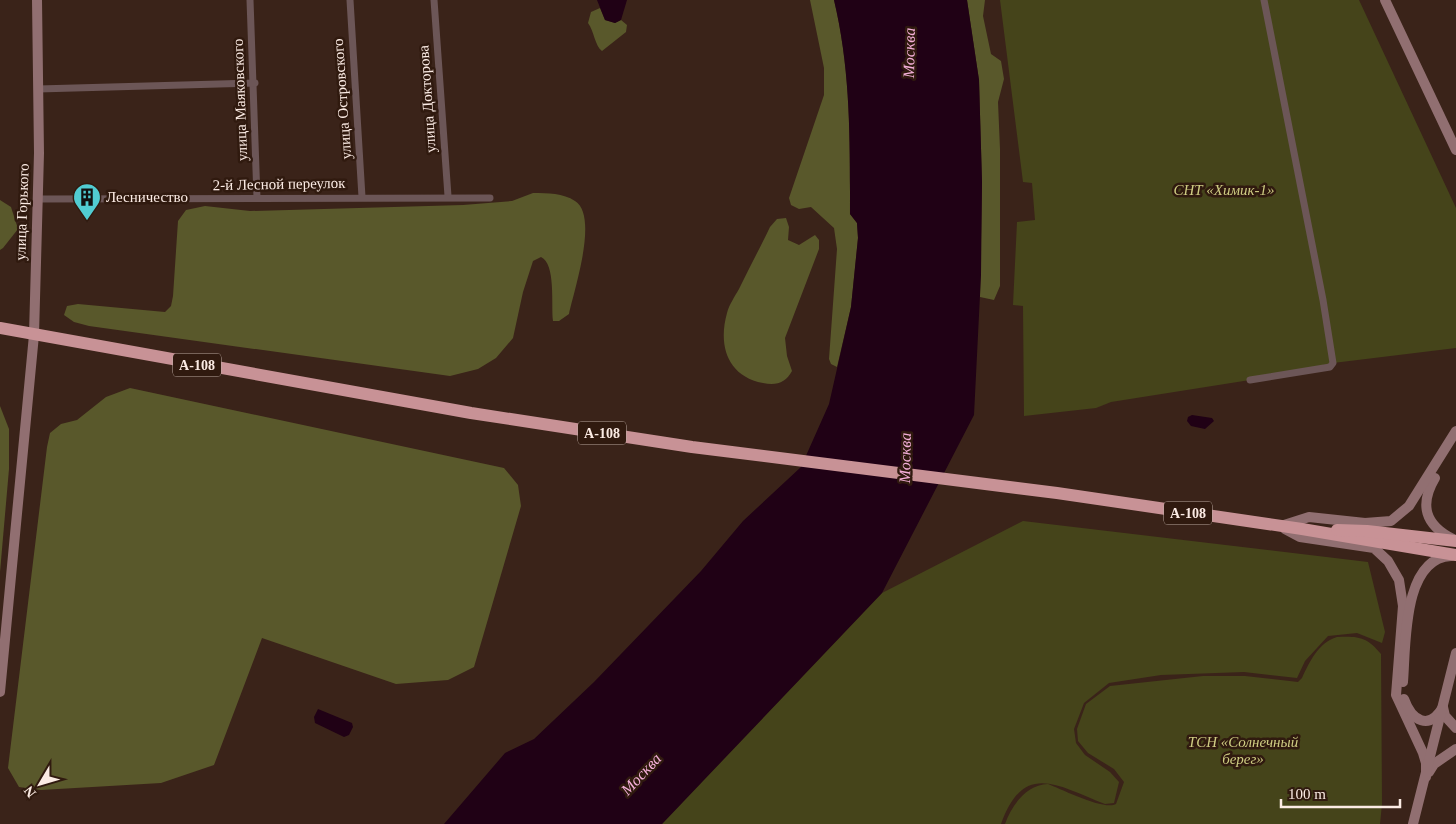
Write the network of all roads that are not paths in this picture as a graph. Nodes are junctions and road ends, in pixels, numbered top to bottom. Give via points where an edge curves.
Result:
1 (36, 0) edge
2 (250, 0) edge
3 (350, 0) edge
4 (434, 0) edge
5 (1264, 0) edge
6 (1385, 0) edge
7 (255, 83) junction
8 (38, 89) junction
9 (1456, 150) edge
10 (448, 196) junction
11 (362, 197) junction
12 (257, 198) junction
13 (490, 198) dead end
14 (38, 199) junction
15 (0, 328) edge
16 (34, 335) junction
17 (1250, 380) dead end
18 (1456, 431) edge
19 (1456, 442) edge
20 (1280, 526) junction
21 (1302, 529) junction
22 (1456, 541) edge
23 (1456, 556) edge
24 (1456, 653) edge
25 (0, 692) edge
26 (1443, 707) junction
27 (1456, 728) edge
28 (1456, 749) edge
29 (1426, 777) junction
30 (1413, 824) edge

1 - 8 street, улица Горького
2 - 7 street, улица Маяковского
3 - 11 street, улица Островского
4 - 10 street, улица Докторова
5 - 17 street via 1333,363 1330,367
6 - 9 street
7 - 8 street
7 - 12 street, улица Маяковского
8 - 14 street, улица Горького
10 - 11 street, 2-й Лесной переулок
10 - 13 street, 2-й Лесной переулок
11 - 12 street, 2-й Лесной переулок
12 - 14 street, 2-й Лесной переулок
14 - 16 street, улица Горького
15 - 16 highway, А-108
16 - 20 highway, А-108 via 471,413 692,447
16 - 25 street, улица Горького
18 - 20 street via 1409,506 1392,520 1365,523 1309,517
19 - 22 street via 1428,488 1425,509 1435,527
20 - 21 highway, А-108
20 - 29 street via 1300,537 1374,548 1388,561 1399,580 1403,606 1396,695 1422,752
21 - 22 highway, А-108 via 1367,531
21 - 23 highway, А-108
23 - 26 street via 1434,560 1418,579 1410,606 1402,693 1407,707 1422,720 1429,722 1436,718
24 - 26 street
26 - 27 street via 1445,716
26 - 29 street
28 - 29 street via 1434,764
29 - 30 street

